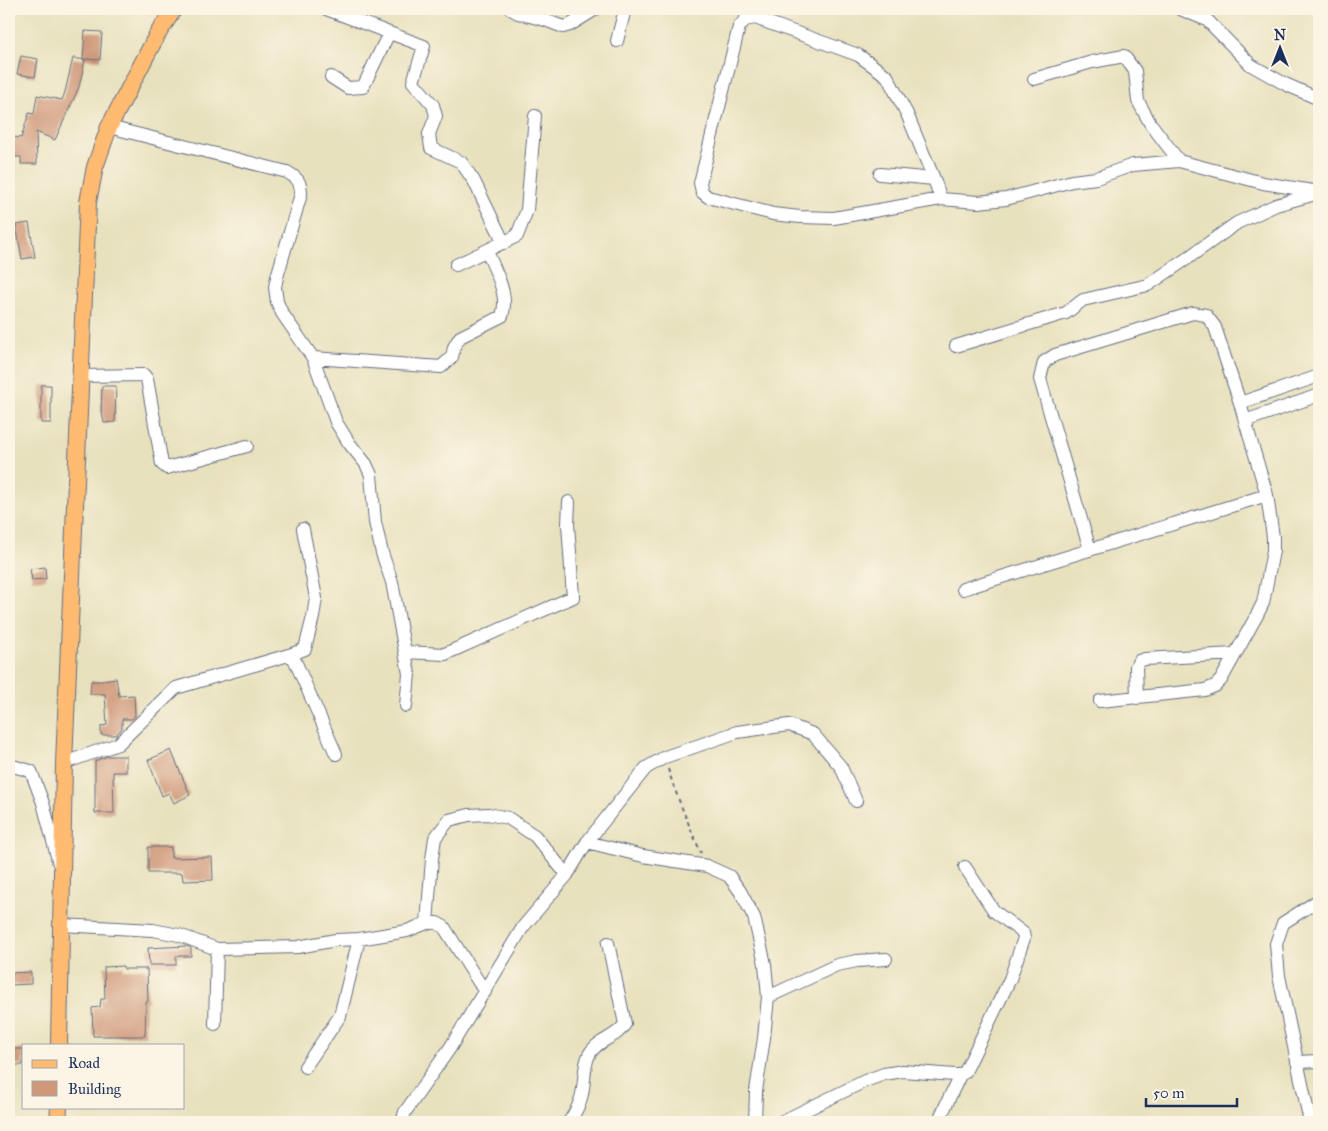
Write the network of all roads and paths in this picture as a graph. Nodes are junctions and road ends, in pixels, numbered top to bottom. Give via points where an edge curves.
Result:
1 (174, 9) edge
2 (326, 9) edge
3 (511, 9) edge
4 (596, 9) edge
5 (625, 9) edge
6 (1180, 9) edge
7 (389, 33) junction
8 (617, 41) dead end
9 (331, 78) dead end
10 (1034, 80) dead end
11 (1319, 98) edge
12 (535, 116) dead end
13 (109, 127) junction
14 (1179, 161) junction
15 (880, 174) dead end
16 (934, 179) junction
17 (1319, 193) edge
18 (941, 199) junction
19 (504, 243) junction
20 (487, 251) junction
21 (456, 265) dead end
22 (956, 346) dead end
23 (313, 358) junction
24 (81, 376) junction
25 (1319, 376) edge
26 (1319, 396) edge
27 (1240, 403) junction
28 (1245, 421) junction
29 (247, 446) dead end
30 (1267, 494) junction
31 (569, 502) dead end
32 (303, 530) dead end
33 (1090, 550) junction
34 (963, 590) dead end
35 (405, 652) junction
36 (292, 654) junction
37 (1234, 654) junction
38 (1137, 698) junction
39 (1100, 701) dead end
40 (406, 706) dead end
41 (336, 754) dead end
42 (665, 757) junction
43 (64, 763) junction
44 (9, 765) edge
45 (856, 801) dead end
46 (587, 842) junction
47 (707, 866) junction
48 (965, 867) dead end
49 (62, 873) junction
50 (567, 875) junction
51 (1319, 900) edge
52 (427, 923) junction
53 (61, 925) junction
54 (359, 939) junction
55 (608, 943) dead end
56 (217, 949) junction
57 (886, 959) dead end
58 (485, 992) junction
59 (768, 997) junction
60 (215, 1024) dead end
61 (59, 1044) edge
62 (1319, 1061) edge
63 (1297, 1062) junction
64 (305, 1067) dead end
65 (960, 1075) junction
66 (58, 1108) edge
67 (58, 1122) edge
68 (402, 1122) edge
69 (569, 1122) edge
70 (755, 1122) edge
71 (781, 1122) edge
72 (938, 1122) edge
73 (1310, 1122) edge

1 - 13 main road
2 - 7 street
3 - 4 street via 563,27
5 - 8 street
6 - 11 street via 1207,20 1251,65
7 - 9 street via 363,87 348,88
7 - 19 street via 424,46 413,82 433,105 436,116 429,134 431,148 461,162 474,181
10 - 14 street via 1124,56 1135,71 1138,101 1150,123
12 - 19 street via 527,210 517,236
13 - 23 street via 287,172 296,177 301,185 301,194 275,287 282,313
13 - 24 main road via 95,167 88,202
14 - 17 street via 1263,183
14 - 18 street via 1132,165 1096,178 1006,198 978,202
15 - 16 street
16 - 18 street
16 - 18 street via 887,76 858,54 755,18 745,20 739,27 700,183 702,192 708,197 772,214 834,218
17 - 22 street via 1276,205 1238,223 1148,285 1083,300 1066,313
19 - 20 street
20 - 21 street
20 - 23 street via 504,295 502,316 460,338 452,357 441,367
23 - 35 street via 336,422 371,475 375,522 392,582
24 - 29 street via 144,375 162,464 167,468
24 - 43 main road
25 - 27 street
26 - 28 street
27 - 28 street
27 - 33 street via 1215,327 1206,315 1193,313 1055,355 1044,362 1040,379
28 - 30 street
30 - 33 street
30 - 37 street via 1274,537 1272,563 1257,615
31 - 35 street via 573,597 445,654
32 - 36 street via 316,598 305,649
33 - 34 street
35 - 40 street via 409,674
36 - 41 street
36 - 43 street via 176,688 118,744
37 - 38 street via 1215,686
37 - 38 street via 1139,661 1136,667
38 - 39 street
42 - 45 street via 737,732 790,726 813,734 841,767
42 - 46 street via 646,768
42 - 47 path via 688,824
43 - 49 main road
44 - 49 street via 31,771
46 - 47 street via 642,856
46 - 50 street
47 - 59 street via 729,876 754,917 765,964
48 - 65 street via 994,911 1023,933 1024,938 1010,980 965,1072
49 - 53 main road
50 - 52 street via 535,836 508,818 488,814 449,820 435,838
50 - 58 street via 523,927
51 - 63 street via 1284,923 1276,944 1279,976
52 - 54 street via 407,931
52 - 58 street via 444,927
53 - 56 street via 153,930 179,935
53 - 61 main road
54 - 56 street via 298,947
54 - 64 street via 340,1016
55 - 69 street via 625,1024 590,1052 581,1100
56 - 60 street
57 - 59 street via 837,965
58 - 68 street via 405,1112
59 - 70 street
62 - 63 street
63 - 73 street
65 - 71 street via 903,1071 884,1074
65 - 72 street
66 - 67 main road

